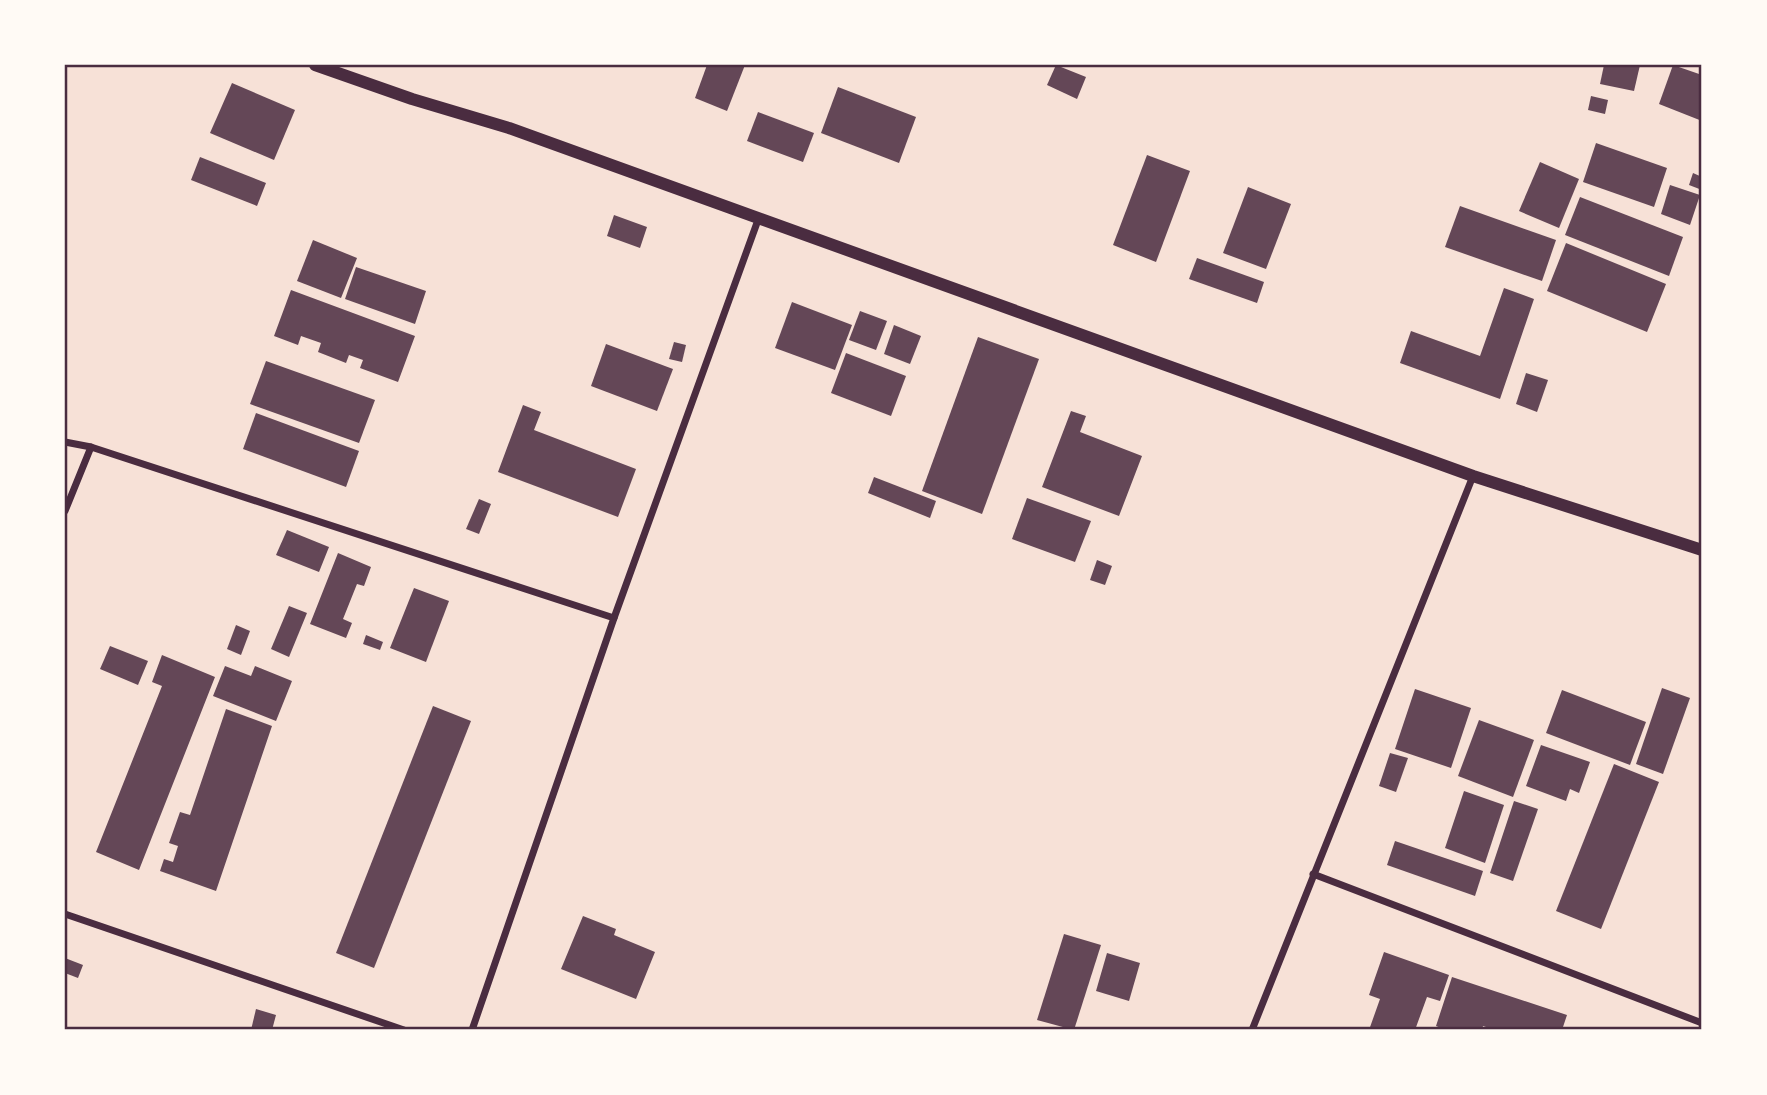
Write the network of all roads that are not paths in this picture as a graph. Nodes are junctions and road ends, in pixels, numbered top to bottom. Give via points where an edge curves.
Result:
1 (315, 65) edge
2 (758, 220) junction
3 (65, 442) edge
4 (91, 447) junction
5 (1473, 476) junction
6 (65, 511) edge
7 (1702, 550) edge
8 (614, 618) junction
9 (1313, 874) junction
10 (65, 914) edge
11 (1702, 1023) edge
12 (404, 1030) edge
13 (472, 1030) edge
14 (1252, 1030) edge

1 - 2 street via 509,128
2 - 5 street
2 - 8 street
3 - 4 street
4 - 6 street
4 - 8 street
5 - 7 street
5 - 9 street
8 - 13 street
9 - 11 street
9 - 14 street
10 - 12 street

